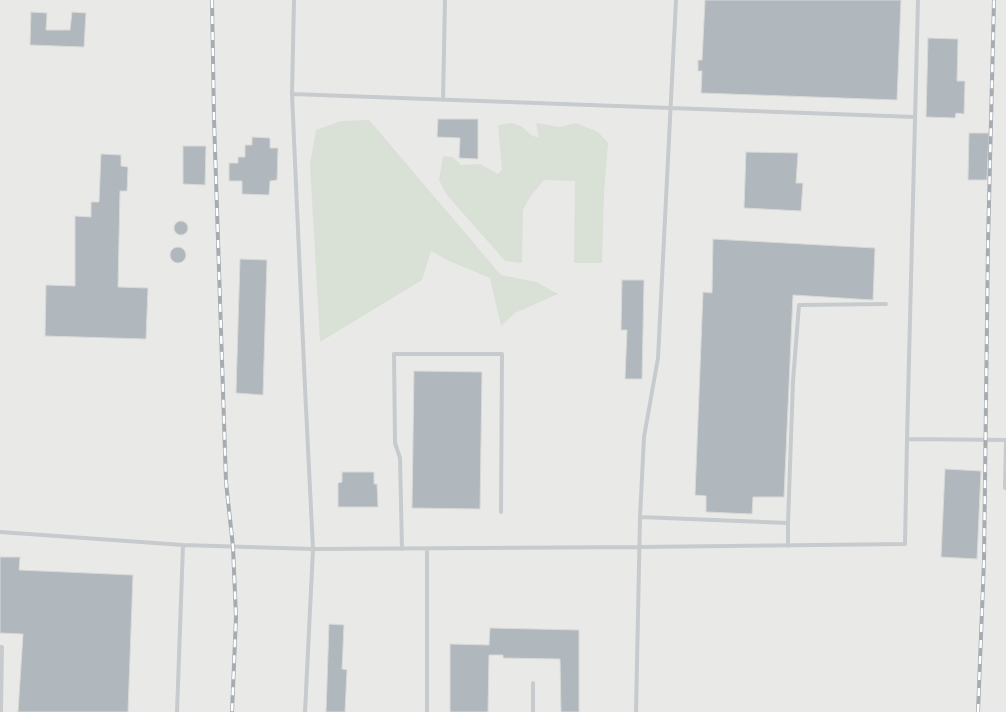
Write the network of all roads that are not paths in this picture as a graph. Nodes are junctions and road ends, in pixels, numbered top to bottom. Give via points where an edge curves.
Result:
1 (294, 0) edge
2 (445, 0) edge
3 (676, 0) edge
4 (918, 0) edge
5 (292, 94) junction
6 (443, 100) junction
7 (671, 108) junction
8 (914, 117) junction
9 (886, 304) dead end
10 (907, 439) junction
11 (1006, 440) edge
12 (1006, 488) edge
13 (501, 512) dead end
14 (640, 517) junction
15 (788, 523) junction
16 (0, 532) edge
17 (183, 545) junction
18 (788, 546) junction
19 (640, 548) junction
20 (313, 549) junction
21 (402, 549) junction
22 (427, 549) junction
23 (0, 647) edge
24 (533, 683) dead end
25 (1, 712) edge
26 (177, 712) edge
27 (306, 712) edge
28 (427, 712) edge
29 (533, 712) edge
30 (636, 712) edge

1 - 5 lane
2 - 6 lane
3 - 7 lane
4 - 8 lane
5 - 6 lane
5 - 20 lane
6 - 7 lane
7 - 8 lane
7 - 14 lane via 658,358 644,437
8 - 10 lane
9 - 15 lane via 799,305 793,381
10 - 11 lane
10 - 18 lane via 905,544
11 - 12 lane
13 - 21 lane via 502,354 394,354 395,443 400,458
14 - 15 lane
14 - 19 lane
15 - 18 lane
16 - 17 lane
17 - 20 lane
17 - 26 lane
18 - 19 lane
19 - 22 lane
19 - 30 lane
20 - 21 lane
20 - 27 lane
21 - 22 lane
22 - 28 lane
23 - 25 lane
24 - 29 lane

